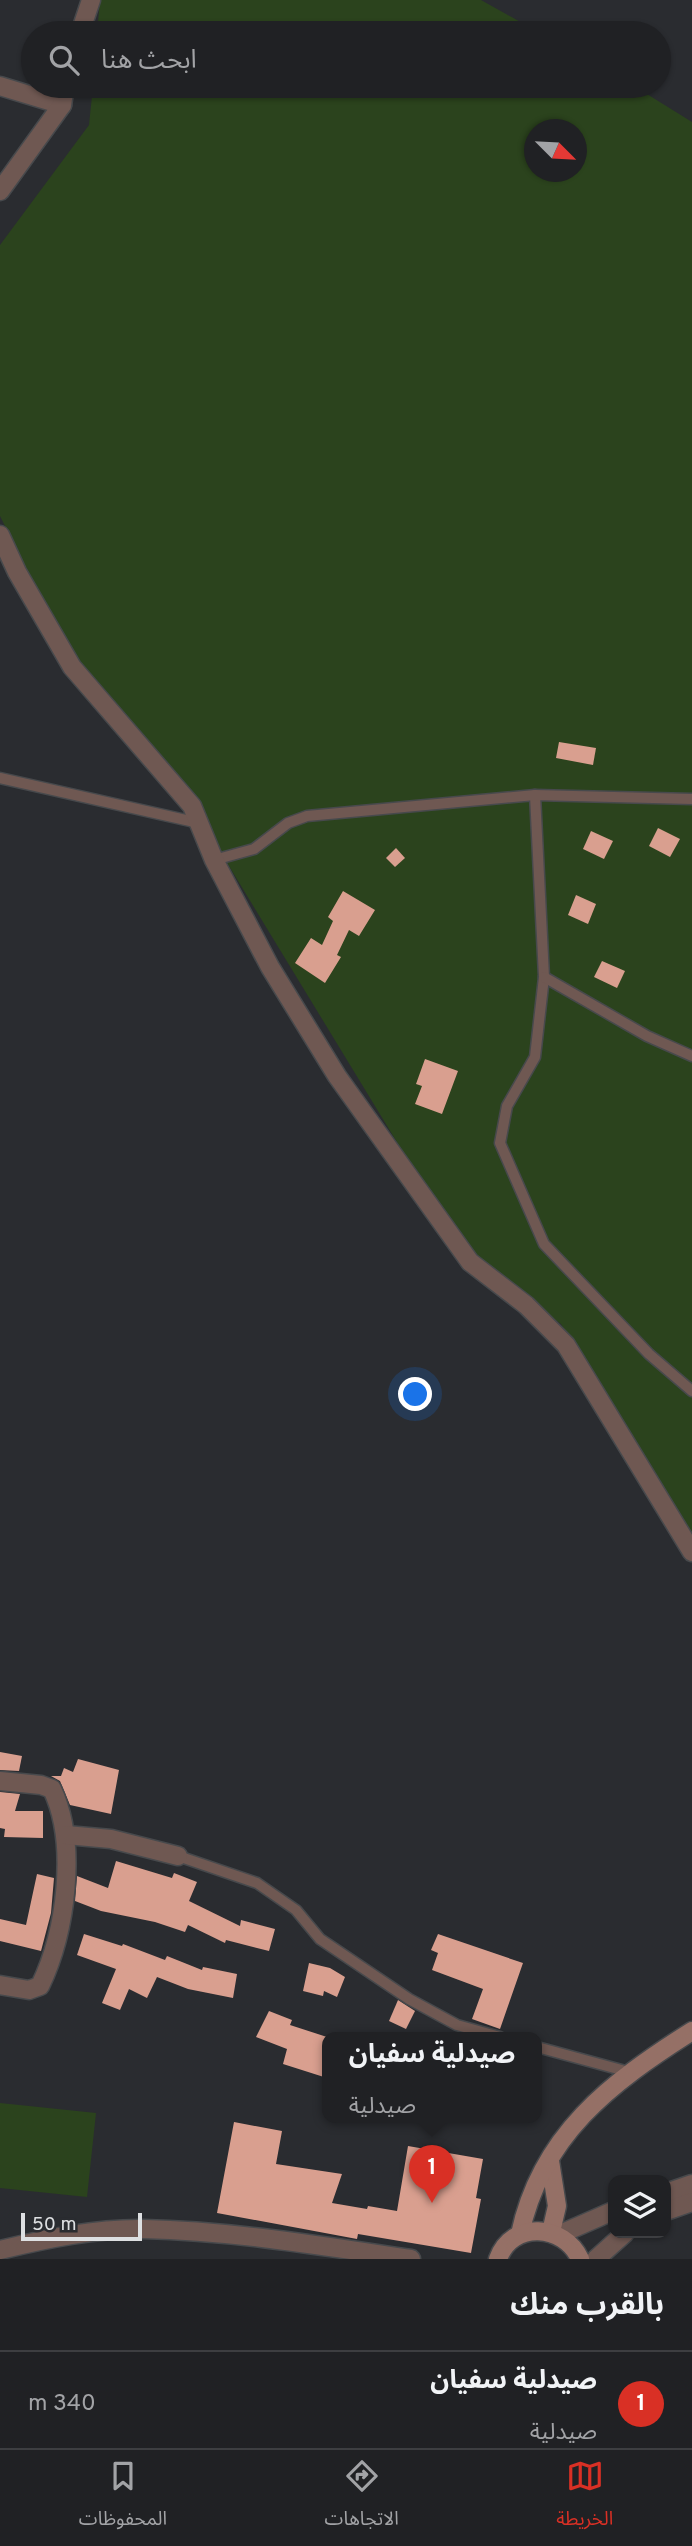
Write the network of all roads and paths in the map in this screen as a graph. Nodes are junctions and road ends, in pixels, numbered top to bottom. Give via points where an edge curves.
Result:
1 (91, 0) edge
2 (84, 21) edge
3 (0, 86) edge
4 (21, 92) edge
5 (39, 98) edge
6 (63, 98) edge
7 (62, 105) junction
8 (0, 191) edge
9 (0, 535) edge
10 (0, 778) edge
11 (535, 795) junction
12 (692, 799) edge
13 (199, 824) junction
14 (214, 860) junction
15 (544, 977) junction
16 (692, 1056) edge
17 (692, 1391) edge
18 (692, 1552) edge
19 (0, 1781) edge
20 (66, 1835) junction
21 (177, 1856) joint
22 (0, 1985) edge
23 (692, 2031) edge
24 (482, 2032) edge
25 (542, 2048) edge
26 (629, 2072) junction
27 (550, 2161) junction
28 (692, 2184) edge
29 (671, 2191) edge
30 (692, 2202) edge
31 (671, 2209) edge
32 (608, 2213) edge
33 (555, 2233) junction
34 (520, 2234) junction
35 (619, 2238) edge
36 (0, 2250) edge
37 (411, 2259) edge
38 (498, 2259) edge
39 (580, 2259) edge
40 (596, 2259) edge

1 - 2 street
3 - 4 street
5 - 7 street
6 - 7 street
7 - 8 street
9 - 13 street via 72,667 182,792
10 - 13 lane
11 - 12 lane
11 - 14 lane via 307,816 288,823 254,849
11 - 15 lane
13 - 14 street
14 - 18 street via 270,967 337,1076 470,1262 526,1305 566,1345
15 - 16 lane via 647,1036
15 - 17 lane via 535,1057 507,1106 500,1143 544,1244 649,1354
19 - 20 street via 52,1789
20 - 21 street via 111,1839
20 - 22 street via 61,1920 45,1976 35,1989
21 - 24 lane via 257,1883 296,1910 320,1939 409,1999 457,2025
23 - 26 main road
25 - 26 lane
26 - 27 main road via 566,2131
27 - 33 main road via 557,2206
27 - 34 main road via 526,2205
28 - 29 street
30 - 31 street
32 - 33 street
33 - 34 main road via 535,2230
33 - 39 main road via 571,2244
34 - 38 main road
35 - 40 street
36 - 37 street via 142,2229 247,2237

